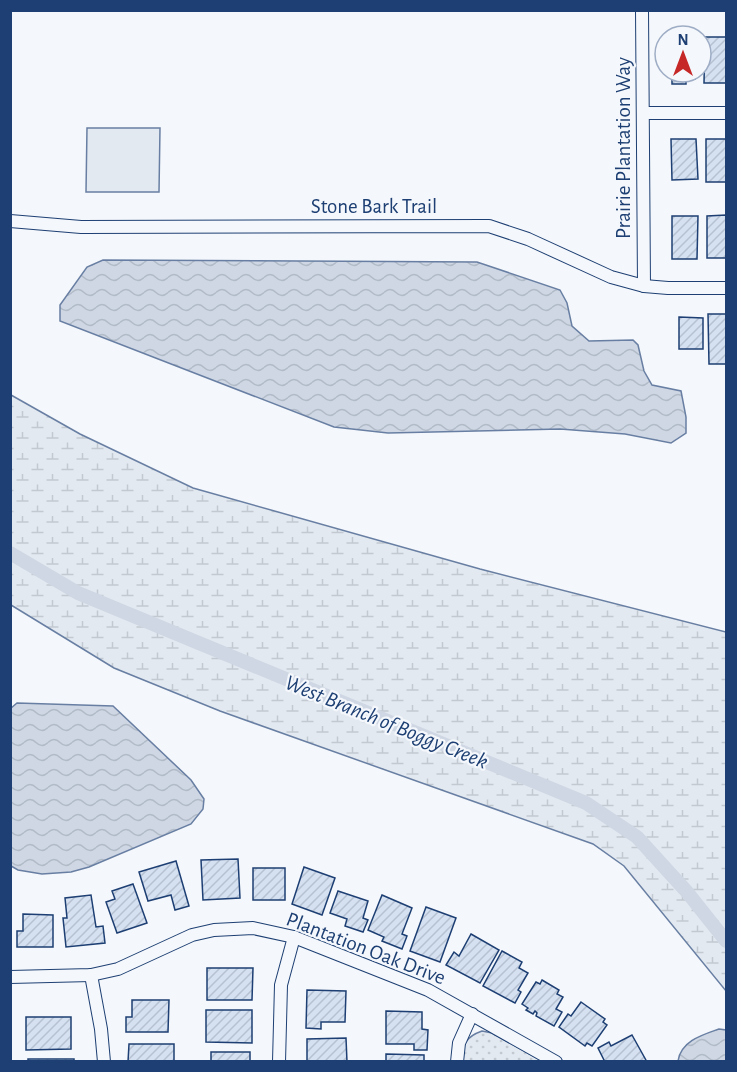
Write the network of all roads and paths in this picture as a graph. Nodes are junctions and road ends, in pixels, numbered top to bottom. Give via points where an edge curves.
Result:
1 (642, 10) edge
2 (726, 112) edge
3 (643, 113) junction
4 (10, 221) edge
5 (644, 286) junction
6 (726, 288) edge
7 (294, 937) junction
8 (91, 975) junction
9 (10, 977) edge
10 (472, 1014) junction
11 (104, 1062) edge
12 (279, 1062) edge
13 (457, 1062) edge
14 (556, 1062) edge

1 - 3 street, Prairie Plantation Way
2 - 3 street
3 - 5 street, Prairie Plantation Way
4 - 5 street, Stone Bark Trail via 81,227 489,226 528,239 611,277
5 - 6 street, Stone Bark Trail
7 - 8 street, Plantation Oak Drive via 254,928 214,930 192,935 118,969
7 - 10 street, Plantation Oak Drive via 428,990
7 - 12 street via 281,985
8 - 9 street, Plantation Oak Drive
8 - 11 street
10 - 13 street via 459,1043
10 - 14 street, Plantation Oak Drive

